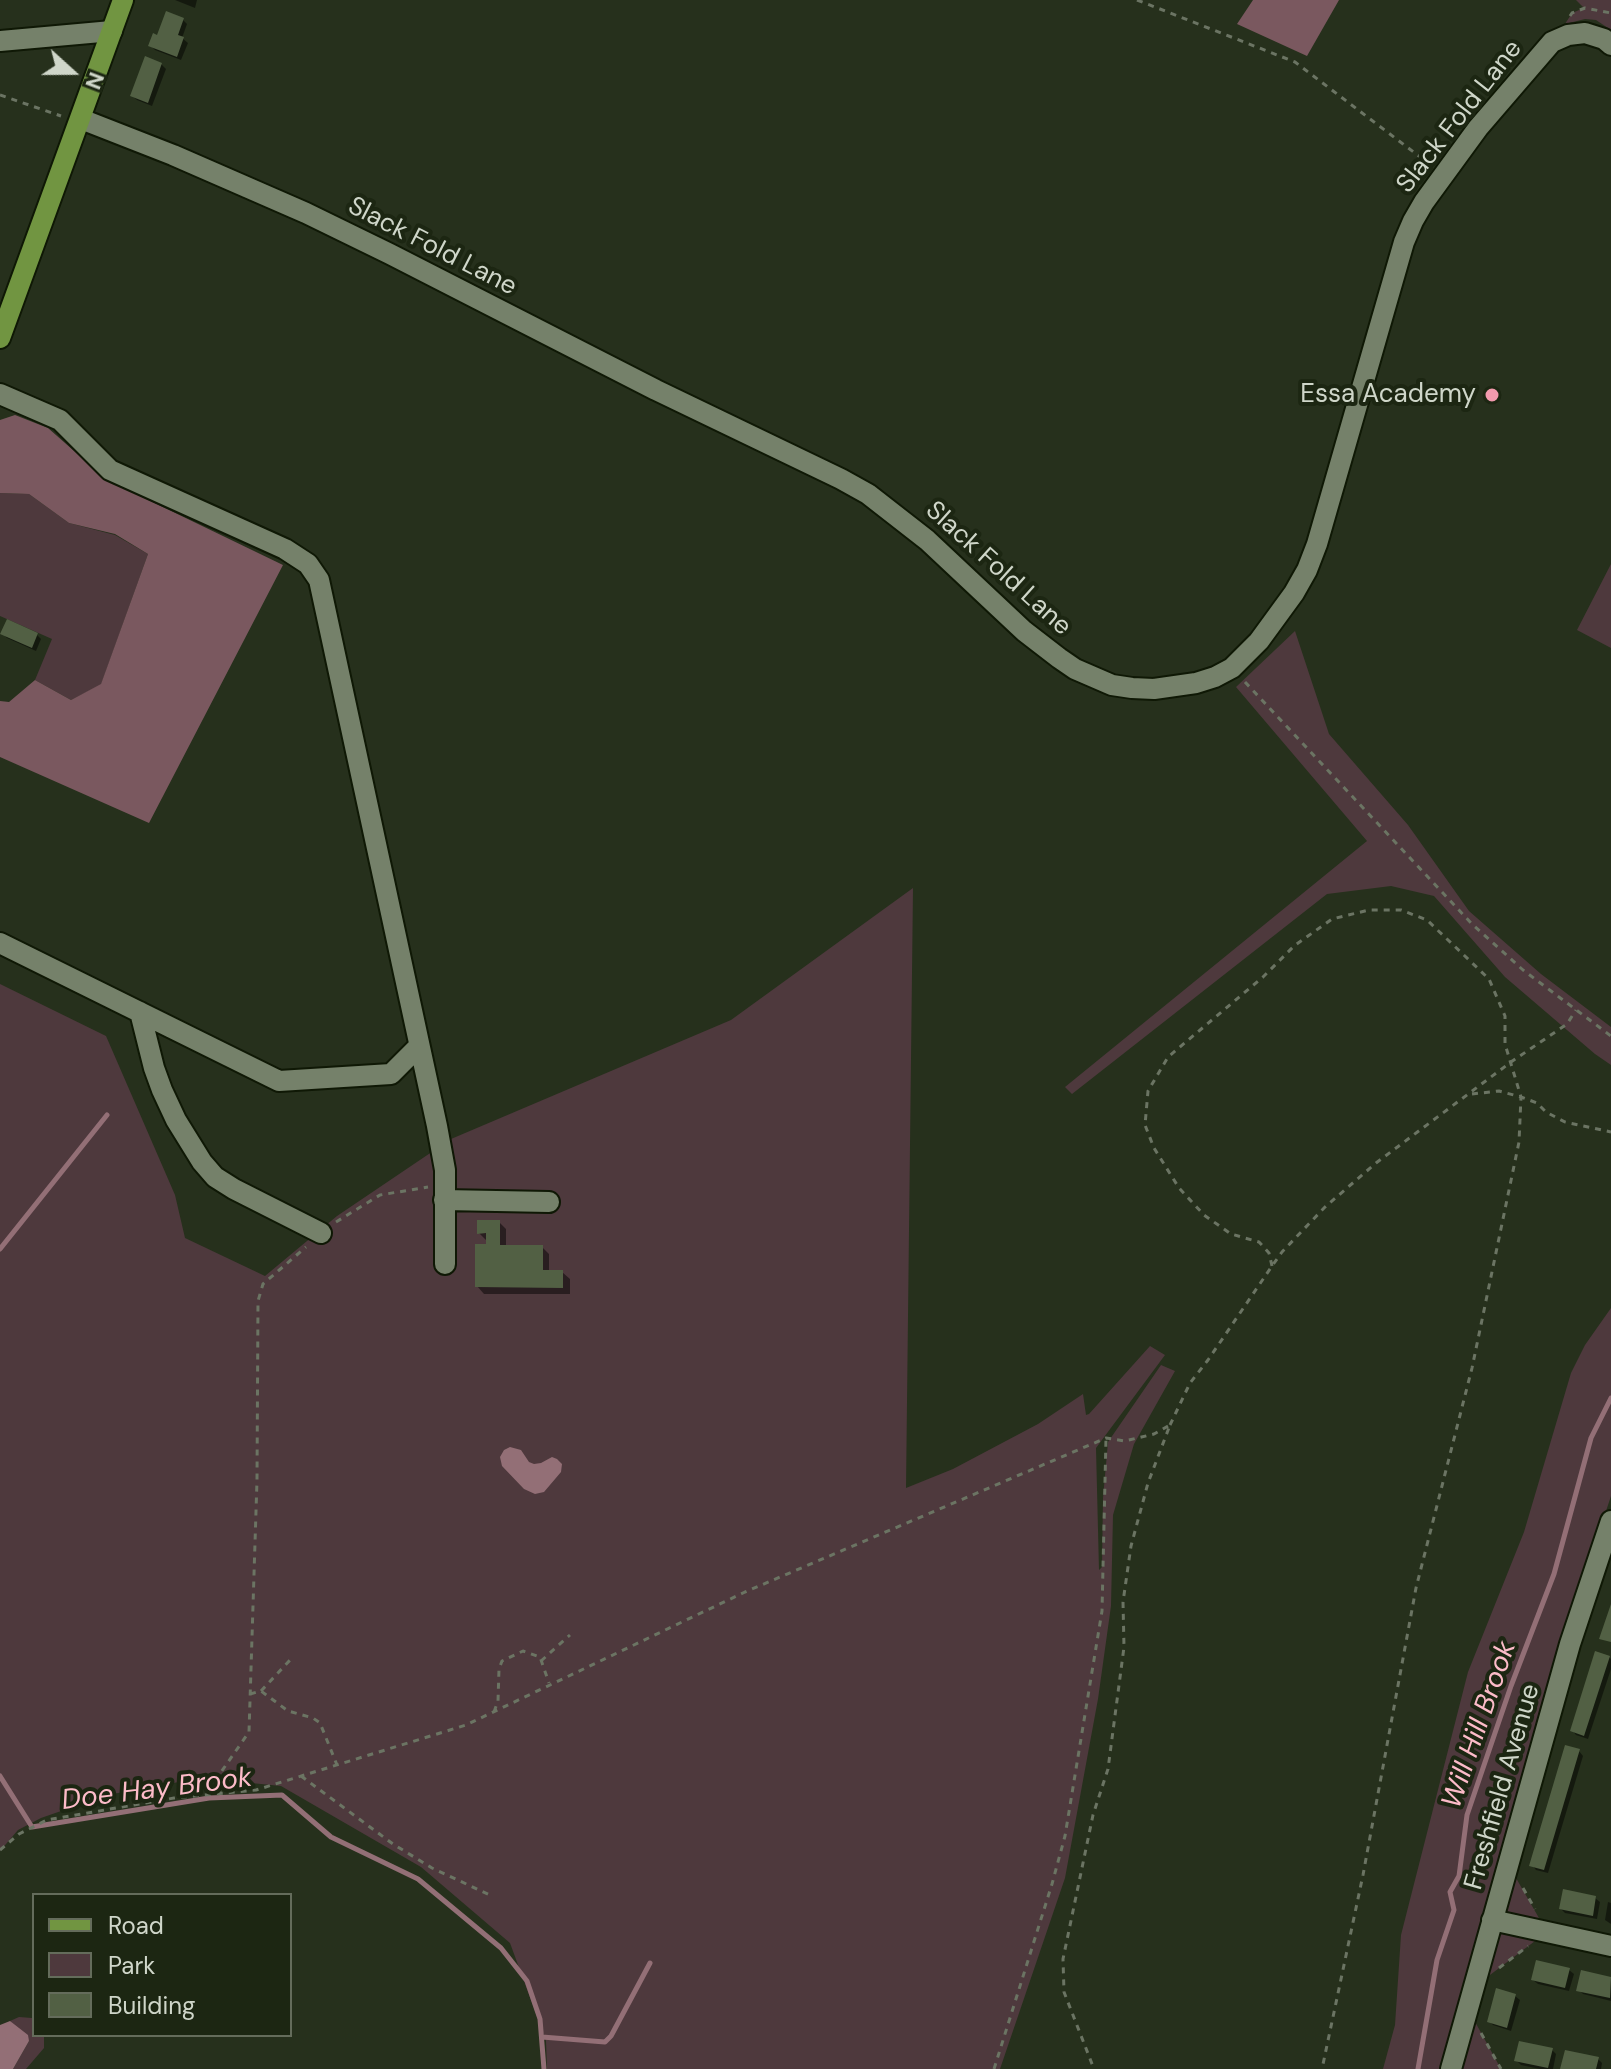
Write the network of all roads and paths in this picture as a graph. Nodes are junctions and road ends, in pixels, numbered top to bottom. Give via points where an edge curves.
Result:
1 (123, 0) edge
2 (1137, 0) edge
3 (112, 31) junction
4 (0, 41) edge
5 (1611, 45) edge
6 (0, 95) edge
7 (80, 121) junction
8 (1444, 175) junction
9 (0, 338) edge
10 (0, 394) edge
11 (1232, 668) junction
12 (0, 943) edge
13 (1576, 1010) junction
14 (140, 1012) junction
15 (1611, 1036) edge
16 (419, 1046) junction
17 (1511, 1062) junction
18 (1521, 1097) junction
19 (1465, 1098) junction
20 (1611, 1132) edge
21 (444, 1193) junction
22 (549, 1202) dead end
23 (321, 1233) junction
24 (445, 1264) dead end
25 (1272, 1266) junction
26 (1170, 1425) junction
27 (1106, 1438) junction
28 (1611, 1521) edge
29 (570, 1635) dead end
30 (291, 1659) dead end
31 (541, 1661) junction
32 (550, 1685) junction
33 (261, 1691) junction
34 (250, 1694) junction
35 (494, 1712) junction
36 (337, 1765) junction
37 (301, 1776) junction
38 (220, 1794) junction
39 (0, 1850) edge
40 (1508, 1864) junction
41 (492, 1896) dead end
42 (1492, 1920) junction
43 (1549, 1932) junction
44 (1611, 1946) edge
45 (1498, 1969) dead end
46 (1468, 2009) junction
47 (994, 2069) edge
48 (1094, 2069) edge
49 (1322, 2069) edge
50 (1451, 2069) edge
51 (1501, 2069) edge

1 - 3 main road
2 - 8 path via 1295,62
3 - 4 street
3 - 7 main road
5 - 8 street, Slack Fold Lane via 1585,33 1552,42
6 - 7 path
7 - 9 main road
7 - 11 street, Slack Fold Lane via 306,213 868,494 927,540 1024,631 1093,677 1112,685 1154,689 1196,683
8 - 11 street, Slack Fold Lane via 1404,242 1307,570 1259,641
10 - 16 street via 60,420 110,470 285,549 308,564 319,580
11 - 13 path via 1472,924
12 - 14 street
13 - 15 path
13 - 17 path via 1567,1024
14 - 16 street via 279,1081 391,1074
14 - 23 street via 162,1090 202,1162 234,1189
16 - 21 street via 445,1170
17 - 18 path
17 - 19 path
17 - 25 path via 1505,1016 1489,979 1427,920 1401,910 1369,910 1332,919 1294,946 1168,1057 1148,1091 1145,1125 1179,1188 1231,1234 1259,1242
18 - 19 path via 1499,1091
18 - 20 path via 1565,1122
18 - 49 path via 1519,1142 1472,1368 1416,1588
19 - 25 path via 1325,1207
21 - 22 street
21 - 23 path via 413,1188 380,1195
21 - 24 street
23 - 34 path via 263,1284 258,1301
25 - 26 path via 1190,1383
26 - 27 path via 1125,1441
26 - 48 path via 1131,1546 1108,1769 1063,1959 1064,1992
27 - 32 path via 745,1592
27 - 47 path via 1102,1611 1065,1836
28 - 40 street, Freshfield Avenue
29 - 31 path
30 - 33 path
31 - 32 path
31 - 35 path via 523,1651 502,1661
32 - 35 path
33 - 34 path
33 - 36 path via 288,1711 320,1723
34 - 38 path via 249,1732 219,1775
35 - 36 path
36 - 37 path
37 - 38 path
37 - 41 path via 393,1844
38 - 39 path via 47,1820
40 - 42 street, Freshfield Avenue
40 - 43 path
42 - 43 street
42 - 46 street, Freshfield Avenue
43 - 44 street
43 - 45 path
46 - 50 street, Freshfield Avenue
46 - 51 path

